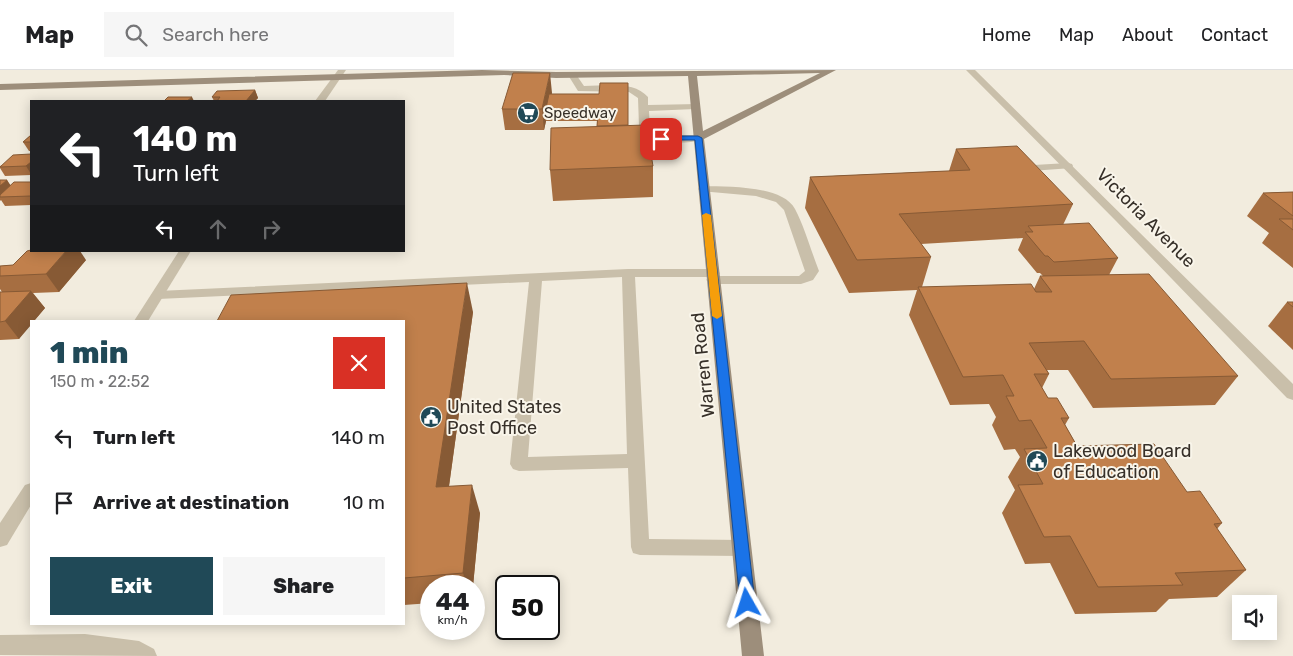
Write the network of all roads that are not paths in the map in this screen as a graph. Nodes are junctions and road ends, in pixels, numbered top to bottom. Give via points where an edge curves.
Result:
1 (820, 70) edge
2 (832, 70) edge
3 (970, 70) edge
4 (692, 72) edge
5 (340, 73) edge
6 (572, 75) junction
7 (0, 87) edge
8 (321, 100) edge
9 (695, 106) junction
10 (644, 108) junction
11 (698, 138) junction
12 (1068, 166) junction
13 (1004, 170) edge
14 (704, 190) junction
15 (184, 252) edge
16 (628, 273) junction
17 (536, 277) junction
18 (713, 277) junction
19 (158, 295) junction
20 (141, 320) edge
21 (1293, 394) edge
22 (636, 461) junction
23 (30, 492) edge
24 (0, 538) edge
25 (742, 548) junction
26 (0, 645) edge
27 (146, 656) edge
28 (752, 656) edge

1 - 4 main road
2 - 11 main road
3 - 12 street, Victoria Avenue
4 - 6 main road
4 - 9 main road, Warren Road
5 - 6 main road
5 - 7 main road
5 - 8 street
6 - 10 street via 581,89 636,91 643,97
9 - 10 street
9 - 11 main road, Warren Road
10 - 11 street via 644,129 652,137
11 - 14 main road, Warren Road
12 - 13 street
12 - 21 street, Victoria Avenue
14 - 18 main road, Warren Road
14 - 18 street via 757,193 780,200 789,209 812,271 801,280
15 - 19 street
16 - 17 street
16 - 18 street
16 - 22 street
17 - 19 street
17 - 22 street via 519,464
18 - 25 main road, Warren Road
19 - 20 street
22 - 25 street via 640,547
23 - 24 street
25 - 28 main road, Warren Road
26 - 27 street via 85,644 139,651

